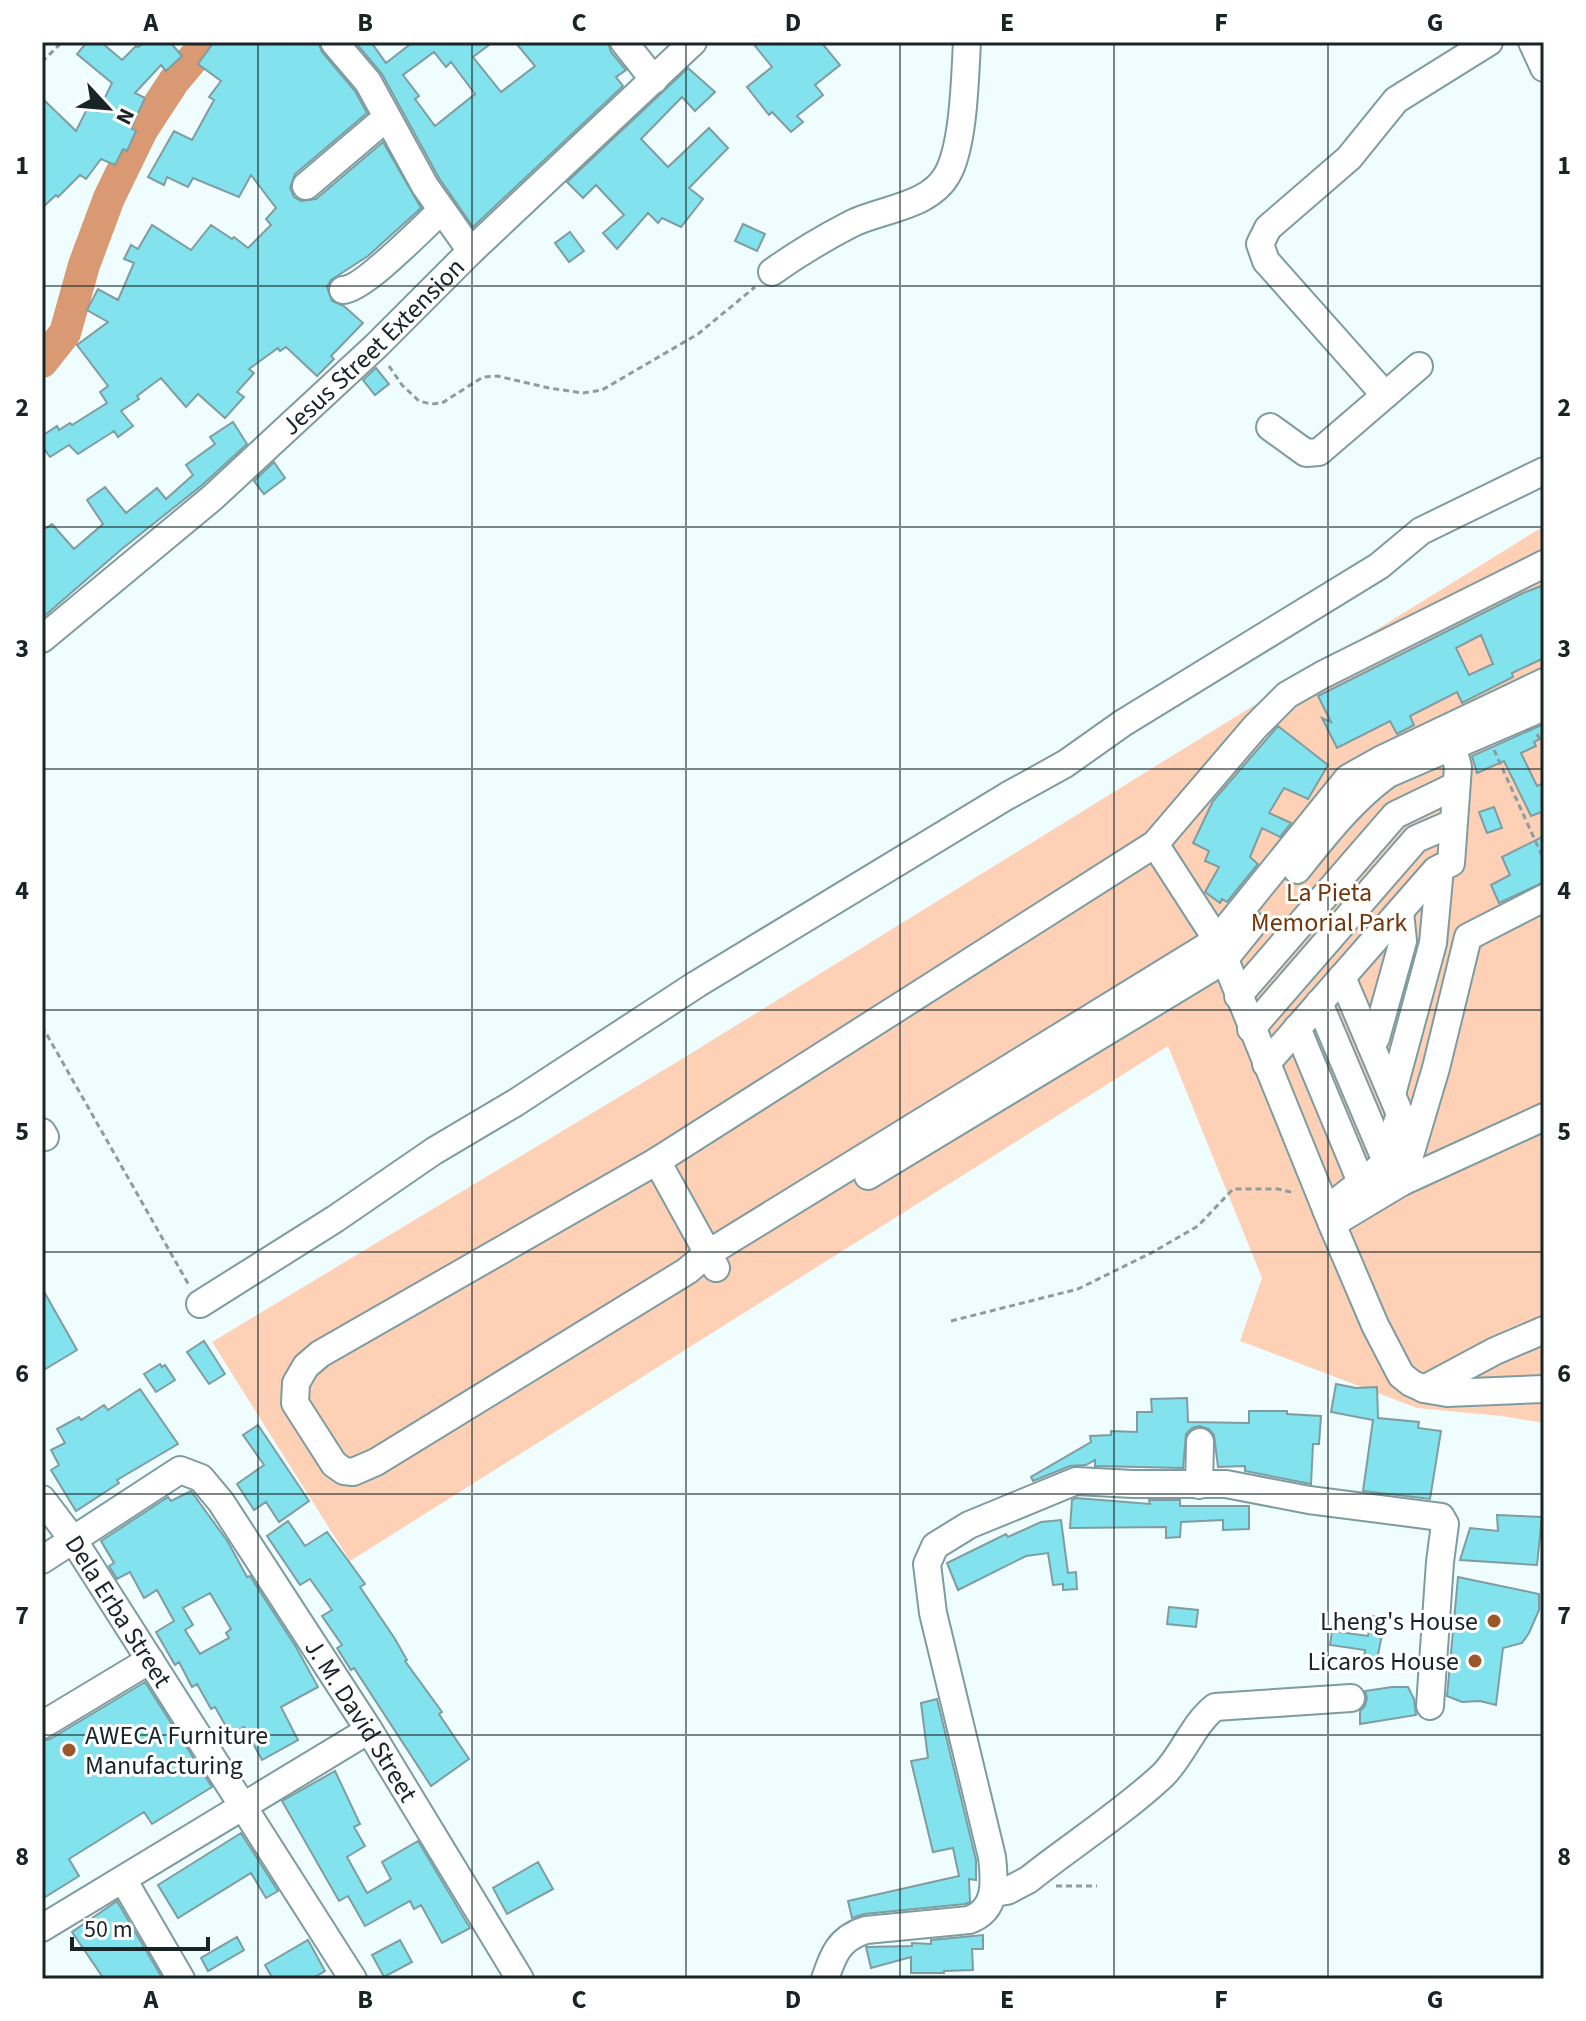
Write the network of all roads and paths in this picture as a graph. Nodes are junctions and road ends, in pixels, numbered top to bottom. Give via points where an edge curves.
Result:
1 (62, 42) edge
2 (334, 42) edge
3 (624, 42) edge
4 (693, 42) edge
5 (967, 42) edge
6 (1489, 42) edge
7 (1532, 42) edge
8 (42, 62) edge
9 (1544, 68) edge
10 (654, 80) junction
11 (386, 118) junction
12 (306, 186) dead end
13 (442, 210) junction
14 (471, 251) junction
15 (772, 272) joint
16 (343, 290) dead end
17 (376, 346) junction
18 (1419, 366) dead end
19 (1385, 395) junction
20 (1270, 427) dead end
21 (1544, 471) edge
22 (1544, 564) edge
23 (42, 639) edge
24 (1544, 682) edge
25 (1544, 707) edge
26 (1486, 733) junction
27 (1453, 748) junction
28 (1355, 786) junction
29 (1455, 786) junction
30 (1453, 823) junction
31 (1155, 844) junction
32 (1544, 860) edge
33 (1440, 868) junction
34 (1544, 898) edge
35 (1400, 912) junction
36 (1220, 950) junction
37 (1364, 953) junction
38 (1342, 977) junction
39 (1238, 996) junction
40 (1319, 1003) junction
41 (1353, 1003) junction
42 (42, 1026) edge
43 (1297, 1028) junction
44 (1251, 1029) junction
45 (1371, 1045) junction
46 (1266, 1064) junction
47 (1392, 1094) junction
48 (1544, 1117) edge
49 (1385, 1159) junction
50 (657, 1161) junction
51 (1361, 1182) junction
52 (1402, 1182) junction
53 (1327, 1211) junction
54 (712, 1261) junction
55 (200, 1304) joint
56 (951, 1321) dead end
57 (1544, 1330) edge
58 (1424, 1389) junction
59 (1544, 1389) edge
60 (1200, 1442) dead end
61 (1199, 1485) junction
62 (42, 1499) edge
63 (74, 1541) junction
64 (42, 1560) edge
65 (150, 1660) junction
66 (1351, 1698) dead end
67 (1430, 1706) dead end
68 (42, 1725) edge
69 (369, 1730) junction
70 (244, 1806) junction
71 (124, 1881) junction
72 (993, 1893) junction
73 (42, 1928) edge
74 (181, 1979) edge
75 (353, 1979) edge
76 (520, 1979) edge
77 (825, 1979) edge

1 - 8 path
2 - 11 street via 368,82
3 - 10 street
4 - 10 street, Jesus Street Extension
5 - 15 street via 955,155 947,177 929,195 852,223
6 - 19 street via 1396,100 1349,158 1268,228 1260,244 1266,261
7 - 9 street
10 - 14 street, Jesus Street Extension
11 - 12 street
11 - 13 street
13 - 14 street
13 - 16 street via 369,278
14 - 17 street, Jesus Street Extension
15 - 17 path via 698,334 602,390 583,393 483,377 442,403 431,404 419,401 402,385
17 - 23 street, Jesus Street Extension via 212,498
18 - 19 street
19 - 20 street via 1319,452 1306,453
21 - 55 street via 1421,531 1349,585 1065,764 697,984
22 - 31 street via 1287,695
24 - 28 street via 1380,760
25 - 26 street
26 - 27 street
26 - 32 path
27 - 28 street
27 - 29 street
28 - 36 street
29 - 30 street
29 - 39 street via 1395,815
30 - 33 street via 1451,863
30 - 44 street via 1416,839
31 - 36 street
31 - 50 street
33 - 35 street
33 - 47 street via 1433,943
34 - 52 street via 1468,937
35 - 37 street
35 - 45 street via 1403,941
36 - 39 street
36 - 54 street
37 - 38 street
37 - 41 street
38 - 40 street
38 - 41 street
39 - 44 street
40 - 43 street
40 - 49 street
41 - 45 street
42 - 55 path
43 - 46 street
43 - 51 street
44 - 46 street
45 - 47 street
46 - 53 street
47 - 49 street via 1400,1114
48 - 52 street
49 - 51 street
50 - 54 street
50 - 54 street via 320,1354 296,1383 295,1403 334,1464 344,1471 362,1470 687,1271
51 - 53 street
52 - 53 street
53 - 56 path via 1278,1189 1233,1189 1198,1226 1078,1289
53 - 58 street via 1401,1375
57 - 58 street
58 - 59 street
60 - 61 street
61 - 67 street via 1226,1484 1441,1517 1445,1524
61 - 72 street via 1076,1481 969,1525 930,1554 933,1613 992,1857
62 - 63 street, Dela Erba Street
63 - 64 street
63 - 65 street, Dela Erba Street
63 - 69 street, J. M. David Street via 180,1470 201,1478
65 - 68 street
65 - 70 street, Dela Erba Street
66 - 72 street via 1215,1707 1165,1773 1144,1791 1028,1880
69 - 70 street
69 - 76 street, J. M. David Street
70 - 71 street
70 - 75 street, Dela Erba Street
71 - 73 street
71 - 74 street
72 - 77 street via 980,1916 969,1920 853,1934 835,1951

